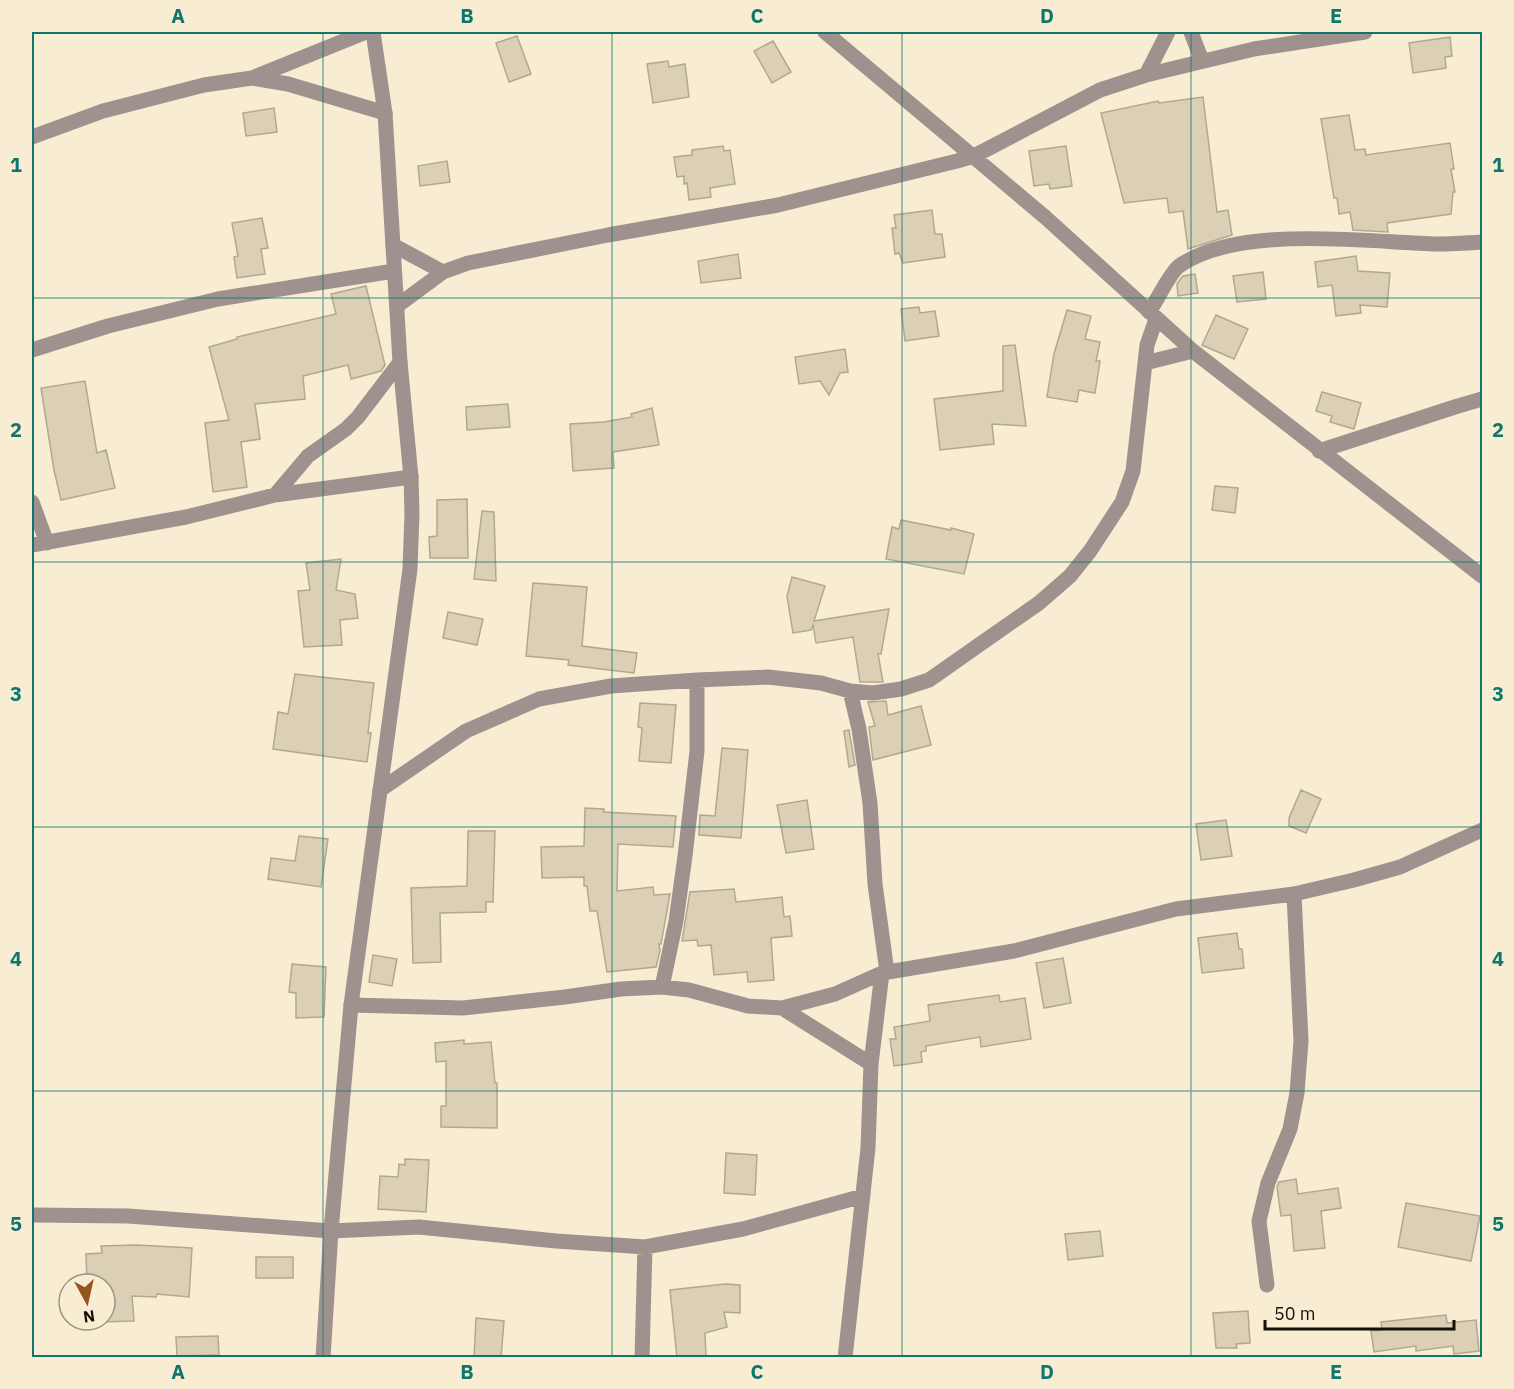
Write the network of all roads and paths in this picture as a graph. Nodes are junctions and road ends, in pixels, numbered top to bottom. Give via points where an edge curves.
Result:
1 (366, 32) edge
2 (373, 32) edge
3 (825, 32) edge
4 (1168, 32) edge
5 (1191, 32) edge
6 (1365, 32) edge
7 (1279, 38) edge
8 (1202, 61) junction
9 (1146, 75) junction
10 (252, 78) junction
11 (385, 113) junction
12 (32, 137) edge
13 (974, 156) junction
14 (1482, 242) edge
15 (393, 245) junction
16 (394, 271) junction
17 (443, 272) junction
18 (397, 306) junction
19 (1153, 316) junction
20 (32, 350) edge
21 (1193, 351) junction
22 (400, 362) junction
23 (1145, 363) junction
24 (1482, 399) edge
25 (1319, 451) junction
26 (411, 477) junction
27 (275, 495) junction
28 (32, 502) edge
29 (47, 543) junction
30 (32, 545) edge
31 (1482, 576) edge
32 (698, 680) junction
33 (850, 692) junction
34 (380, 790) junction
35 (1482, 830) edge
36 (1294, 894) junction
37 (885, 973) junction
38 (662, 987) junction
39 (351, 1005) junction
40 (782, 1008) junction
41 (871, 1064) junction
42 (863, 1196) junction
43 (32, 1215) edge
44 (331, 1231) junction
45 (645, 1247) junction
46 (1268, 1285) dead end
47 (323, 1358) edge
48 (642, 1358) edge
49 (845, 1358) edge

1 - 10 street
2 - 11 street
3 - 13 street
4 - 9 street
5 - 8 street
6 - 7 street
7 - 8 street
8 - 9 street
9 - 13 street via 1100,90
10 - 11 street via 288,84
10 - 12 street via 204,85 103,111
11 - 15 street
13 - 17 street via 778,205 608,234 480,260
13 - 19 street
14 - 19 street via 1439,244 1331,238 1235,244 1207,252 1178,267
15 - 16 street
15 - 17 street
16 - 18 street
16 - 20 street via 218,299 108,326
17 - 18 street
18 - 22 street
19 - 21 street
19 - 23 street
21 - 23 street
21 - 25 street
22 - 26 street
22 - 27 street via 358,417 308,456
23 - 33 street via 1133,471 1122,502 1070,576 1039,603 929,680 901,689
24 - 25 street
25 - 31 street
26 - 27 street
26 - 34 street via 410,569
27 - 29 street via 186,517
28 - 29 street
29 - 30 street
32 - 33 street via 768,677 821,683
32 - 34 street via 611,686 539,699 466,731
32 - 38 street via 697,751 686,856
33 - 37 street via 870,803
34 - 39 street
35 - 36 street via 1400,867
36 - 37 street via 1176,909 1014,951
36 - 46 street via 1301,1041 1290,1129 1268,1183 1259,1221
37 - 40 street via 835,994
37 - 41 street
38 - 39 street via 463,1008
38 - 40 street via 748,1006
39 - 44 street
40 - 41 street
41 - 42 street
42 - 45 street via 743,1229
42 - 49 street
43 - 44 street via 128,1216
44 - 45 street via 419,1227
44 - 47 street
45 - 48 street

